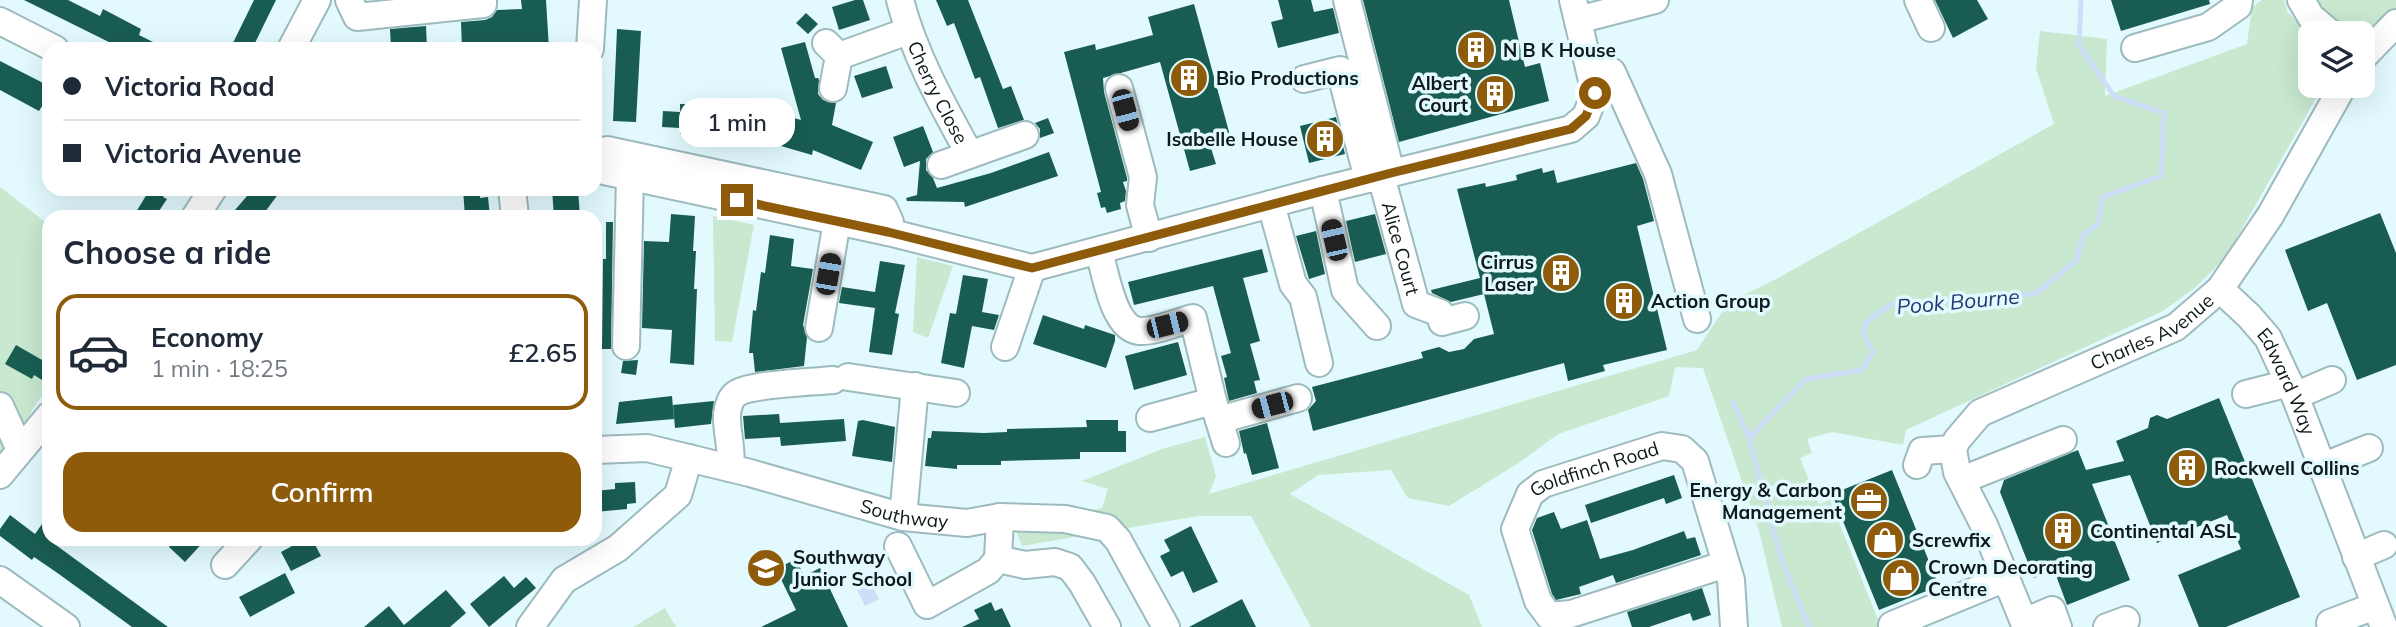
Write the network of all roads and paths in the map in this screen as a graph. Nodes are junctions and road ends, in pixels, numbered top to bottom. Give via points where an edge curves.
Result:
1 (317, 0) edge
2 (483, 0) edge
3 (593, 0) edge
4 (900, 0) edge
5 (1347, 0) edge
6 (1918, 0) edge
7 (2239, 0) edge
8 (2301, 0) edge
9 (1641, 2) edge
10 (353, 9) edge
11 (1575, 10) edge
12 (0, 21) edge
13 (2316, 21) edge
14 (2396, 23) edge
15 (1931, 28) dead end
16 (908, 31) junction
17 (42, 42) edge
18 (301, 42) edge
19 (590, 42) edge
20 (2375, 45) edge
21 (2135, 48) dead end
22 (1588, 59) junction
23 (1304, 79) dead end
24 (833, 88) dead end
25 (1119, 88) dead end
26 (2336, 98) edge
27 (1025, 135) dead end
28 (969, 153) junction
29 (602, 154) edge
30 (941, 165) dead end
31 (602, 171) edge
32 (1380, 176) junction
33 (630, 177) junction
34 (1323, 190) junction
35 (1271, 204) junction
36 (837, 221) junction
37 (888, 232) junction
38 (1149, 238) junction
39 (1099, 252) junction
40 (1032, 268) junction
41 (2220, 289) junction
42 (1465, 316) dead end
43 (1698, 318) dead end
44 (1377, 326) dead end
45 (819, 328) dead end
46 (626, 346) dead end
47 (1005, 347) dead end
48 (1319, 363) dead end
49 (2332, 380) dead end
50 (915, 386) junction
51 (2292, 389) junction
52 (956, 393) dead end
53 (2246, 394) dead end
54 (1298, 398) dead end
55 (0, 405) edge
56 (1150, 418) dead end
57 (1219, 421) junction
58 (42, 424) edge
59 (2063, 440) dead end
60 (23, 447) junction
61 (2369, 448) dead end
62 (1953, 449) junction
63 (602, 450) edge
64 (689, 458) junction
65 (1917, 465) dead end
66 (2322, 467) junction
67 (730, 468) junction
68 (0, 474) edge
69 (1962, 480) junction
70 (904, 517) junction
71 (1000, 517) junction
72 (2384, 545) dead end
73 (243, 546) edge
74 (898, 546) dead end
75 (2356, 557) junction
76 (998, 559) junction
77 (225, 565) dead end
78 (1728, 572) junction
79 (2006, 578) junction
80 (0, 580) edge
81 (2380, 616) edge
82 (2335, 623) edge
83 (2025, 624) edge
84 (1892, 625) dead end
85 (66, 627) edge
86 (530, 627) edge
87 (1107, 627) edge
88 (1166, 627) edge
89 (1732, 627) edge
90 (2058, 627) edge

1 - 18 street
2 - 10 street via 484,4
3 - 19 street
4 - 16 street, Cherry Close
5 - 32 street
6 - 15 street
7 - 21 street via 2238,6 2208,27
8 - 13 street
9 - 11 street
11 - 22 street
12 - 17 street
14 - 20 street
16 - 24 street, Cherry Close via 832,50
16 - 28 street, Cherry Close
22 - 32 street via 1595,93 1586,116 1571,129
22 - 43 street via 1612,72 1658,174
23 - 32 street via 1340,70
25 - 38 street via 1143,177 1140,205
26 - 41 street, Charles Avenue via 2270,216
27 - 28 street
28 - 30 street
29 - 37 street via 607,150 884,209 890,222
31 - 33 street
32 - 34 street
32 - 42 street, Alice Court via 1416,304 1440,313 1442,322
33 - 36 street
33 - 46 street
34 - 35 street
34 - 44 street via 1345,290
35 - 38 street
35 - 48 street via 1293,284 1303,297
36 - 37 street
36 - 45 street
37 - 40 street
38 - 39 street
39 - 40 street
39 - 57 street via 1118,317 1128,328 1142,331 1193,318
40 - 47 street
41 - 51 street, Edward Way via 2268,338
41 - 62 street, Charles Avenue via 2176,327 1980,413
49 - 51 street
50 - 52 street
50 - 67 street via 841,379 736,393 727,414
50 - 70 street
51 - 53 street
51 - 66 street, Edward Way
54 - 57 street
55 - 60 street
56 - 57 street
58 - 60 street
59 - 69 street
60 - 68 street
61 - 66 street
62 - 65 street via 1922,451
62 - 69 street
63 - 64 street, Southway via 646,448
64 - 67 street, Southway
64 - 86 street via 678,495 618,548 564,580
66 - 75 street, Edward Way
67 - 70 street, Southway
69 - 79 street
70 - 71 street, Southway via 967,523
71 - 76 street
71 - 88 street, Southway via 1065,519 1107,528
72 - 75 street
73 - 77 street
74 - 76 street via 927,605 988,571
75 - 81 street, Edward Way
76 - 87 street via 1070,567
78 - 78 street, Goldfinch Road via 1695,461 1682,449 1662,446 1543,484 1530,494 1515,529 1538,601 1549,616
78 - 89 street
79 - 83 street
79 - 84 street
80 - 85 street
81 - 82 street, Edward Way
83 - 90 street via 2052,610

